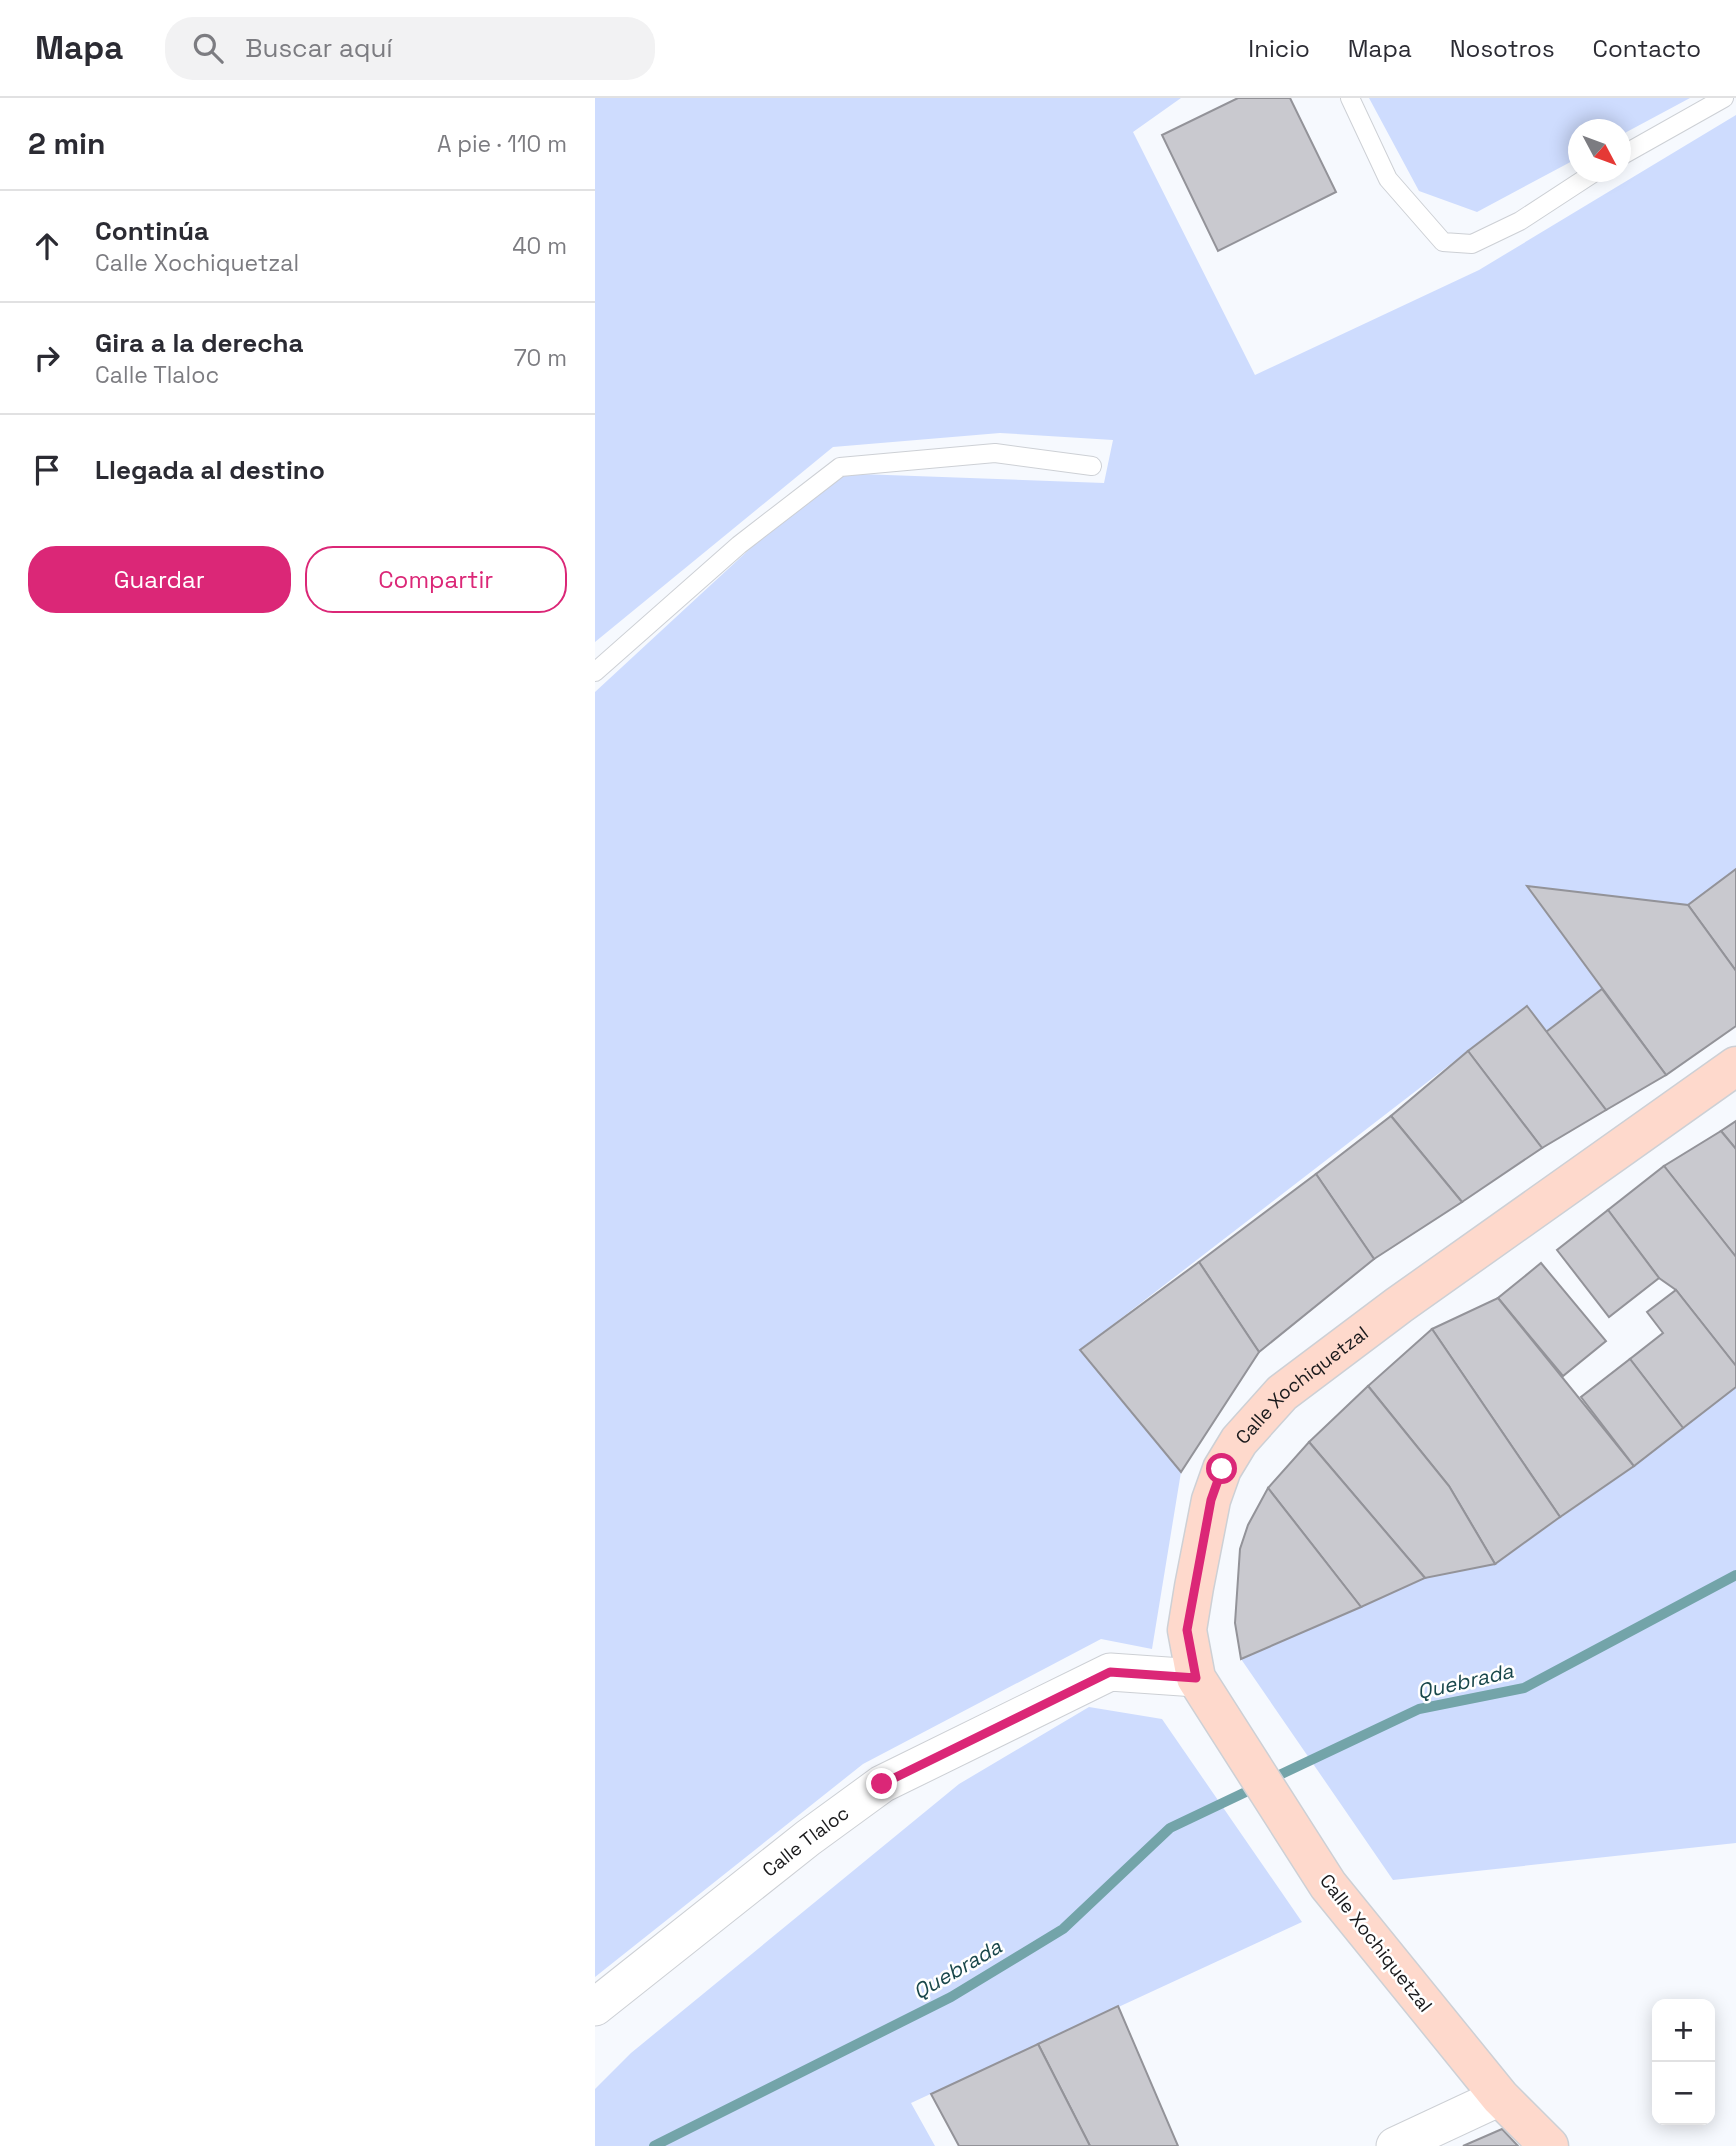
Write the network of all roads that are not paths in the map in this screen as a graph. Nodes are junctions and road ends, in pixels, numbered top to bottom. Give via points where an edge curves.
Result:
1 (1350, 98) edge
2 (1724, 98) edge
3 (1631, 150) edge
4 (1580, 182) edge
5 (1092, 466) dead end
6 (595, 672) edge
7 (1736, 1066) edge
8 (1196, 1678) junction
9 (595, 2007) edge
10 (1500, 2096) junction
11 (1395, 2146) edge
12 (1549, 2146) edge

1 - 4 lane via 1388,179 1443,242 1472,244 1520,221
2 - 3 lane
5 - 6 lane via 995,453 840,467 739,545
7 - 8 main road, Calle Xochiquetzal via 1282,1393 1239,1441 1211,1500 1194,1587 1187,1630
8 - 9 street, Calle Tlaloc via 1110,1672 882,1784
8 - 10 main road, Calle Xochiquetzal via 1328,1885
10 - 11 street
10 - 12 main road, Calle Xochiquetzal

